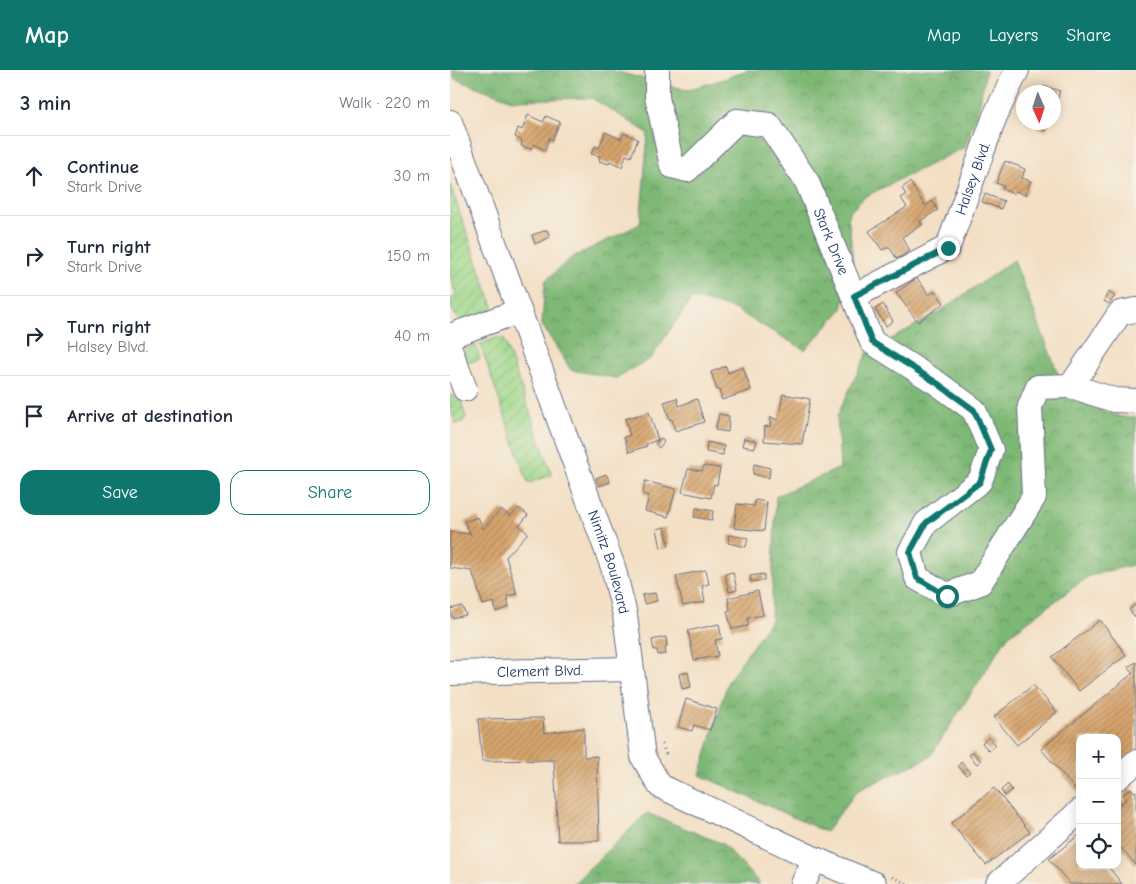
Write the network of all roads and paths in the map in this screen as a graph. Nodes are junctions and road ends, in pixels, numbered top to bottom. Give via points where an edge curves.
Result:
1 (657, 70) edge
2 (1018, 70) edge
3 (450, 122) edge
4 (854, 296) junction
5 (1136, 310) edge
6 (519, 311) junction
7 (451, 336) edge
8 (1071, 386) junction
9 (464, 389) dead end
10 (1136, 401) edge
11 (631, 669) junction
12 (450, 673) edge
13 (660, 740) dead end
14 (1136, 762) edge
15 (670, 764) dead end
16 (1121, 775) edge
17 (1076, 815) edge
18 (815, 859) junction
19 (882, 880) edge
20 (804, 884) edge
21 (908, 884) edge
22 (998, 884) edge

1 - 4 street, Stark Drive via 657,97 672,166 686,170 737,121 769,125 807,182
2 - 4 street, Halsey Blvd. via 995,116 948,248
3 - 6 street, Nimitz Boulevard
4 - 8 street, Stark Drive via 872,342 974,410 991,450 980,482 926,523 910,552 917,578 947,596 980,583 1034,497 1030,406 1038,387
5 - 8 street via 1120,313
6 - 7 street
6 - 11 street, Nimitz Boulevard via 613,567 625,616
7 - 9 street
8 - 10 street via 1114,400
11 - 12 street, Clement Blvd.
11 - 18 street, Nimitz Boulevard via 643,757 660,786
13 - 15 path
14 - 16 street
17 - 22 street
18 - 19 street, Nimitz Boulevard
18 - 20 street
19 - 21 path

